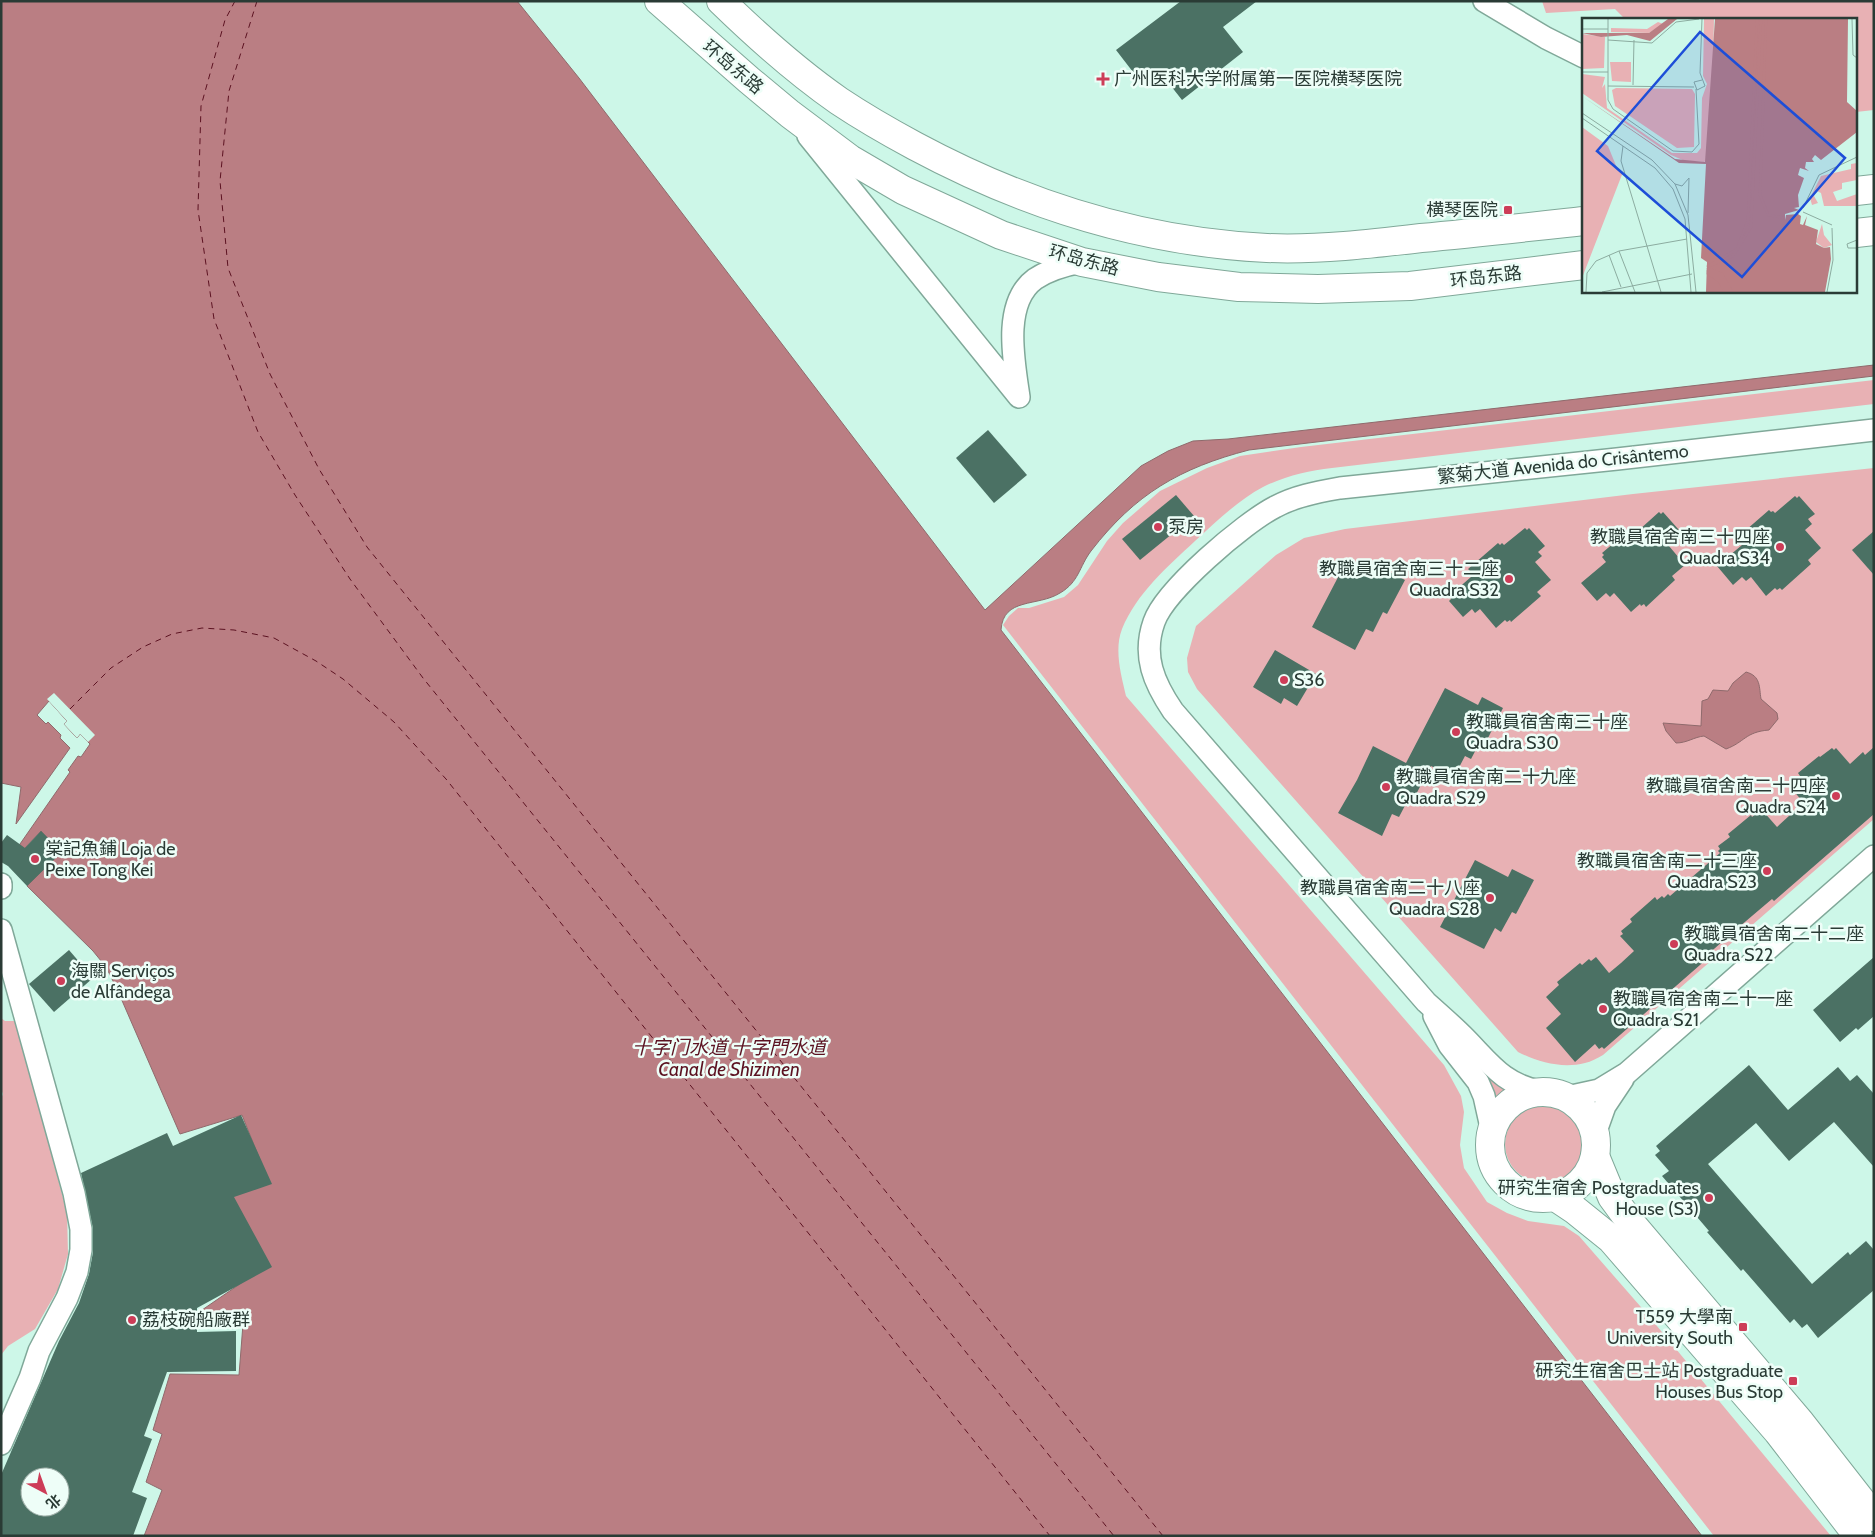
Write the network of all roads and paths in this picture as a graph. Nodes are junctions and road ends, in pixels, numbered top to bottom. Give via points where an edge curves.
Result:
1 (659, 1) edge
2 (721, 1) edge
3 (1484, 1) edge
4 (1582, 56) edge
5 (790, 114) junction
6 (1874, 189) edge
7 (1858, 191) edge
8 (1582, 221) edge
9 (1874, 231) edge
10 (1858, 233) edge
11 (1082, 262) junction
12 (1582, 265) edge
13 (1874, 430) edge
14 (1874, 856) edge
15 (3, 938) edge
16 (1426, 1002) junction
17 (1627, 1073) junction
18 (1555, 1095) junction
19 (1492, 1132) junction
20 (1595, 1145) junction
21 (1554, 1196) junction
22 (1, 1444) edge
23 (1874, 1517) edge
24 (1858, 1536) edge

1 - 5 main road, 环岛东路
2 - 8 main road via 795,68 839,101 955,167 1067,213 1178,238 1268,248 1336,248
3 - 4 street
5 - 11 main road, 环岛东路 via 850,159 903,190 1001,235
5 - 11 street via 1019,397 1013,351 1015,308 1034,280 1058,267
6 - 7 main road
9 - 10 main road
11 - 12 main road, 环岛东路 via 1158,277 1239,287 1318,289 1410,286
13 - 16 street, 繁菊大道 Avenida do Crisântemo via 1340,488 1295,498 1257,518 1203,563 1165,602 1154,621 1150,642 1154,678 1162,695 1178,718
14 - 17 street
15 - 22 street via 74,1193 81,1229 81,1250 67,1298 39,1351
16 - 18 street via 1503,1076 1527,1089
16 - 19 street via 1449,1045 1478,1082
17 - 18 street via 1599,1090
17 - 20 street via 1605,1106
18 - 19 main road via 1520,1098 1502,1112
18 - 20 main road via 1582,1109 1588,1116
19 - 21 main road via 1490,1147 1500,1176 1524,1194
20 - 21 main road via 1592,1166 1580,1182
20 - 23 main road via 1612,1197 1631,1223 1800,1422
21 - 24 main road via 1611,1239 1778,1432

